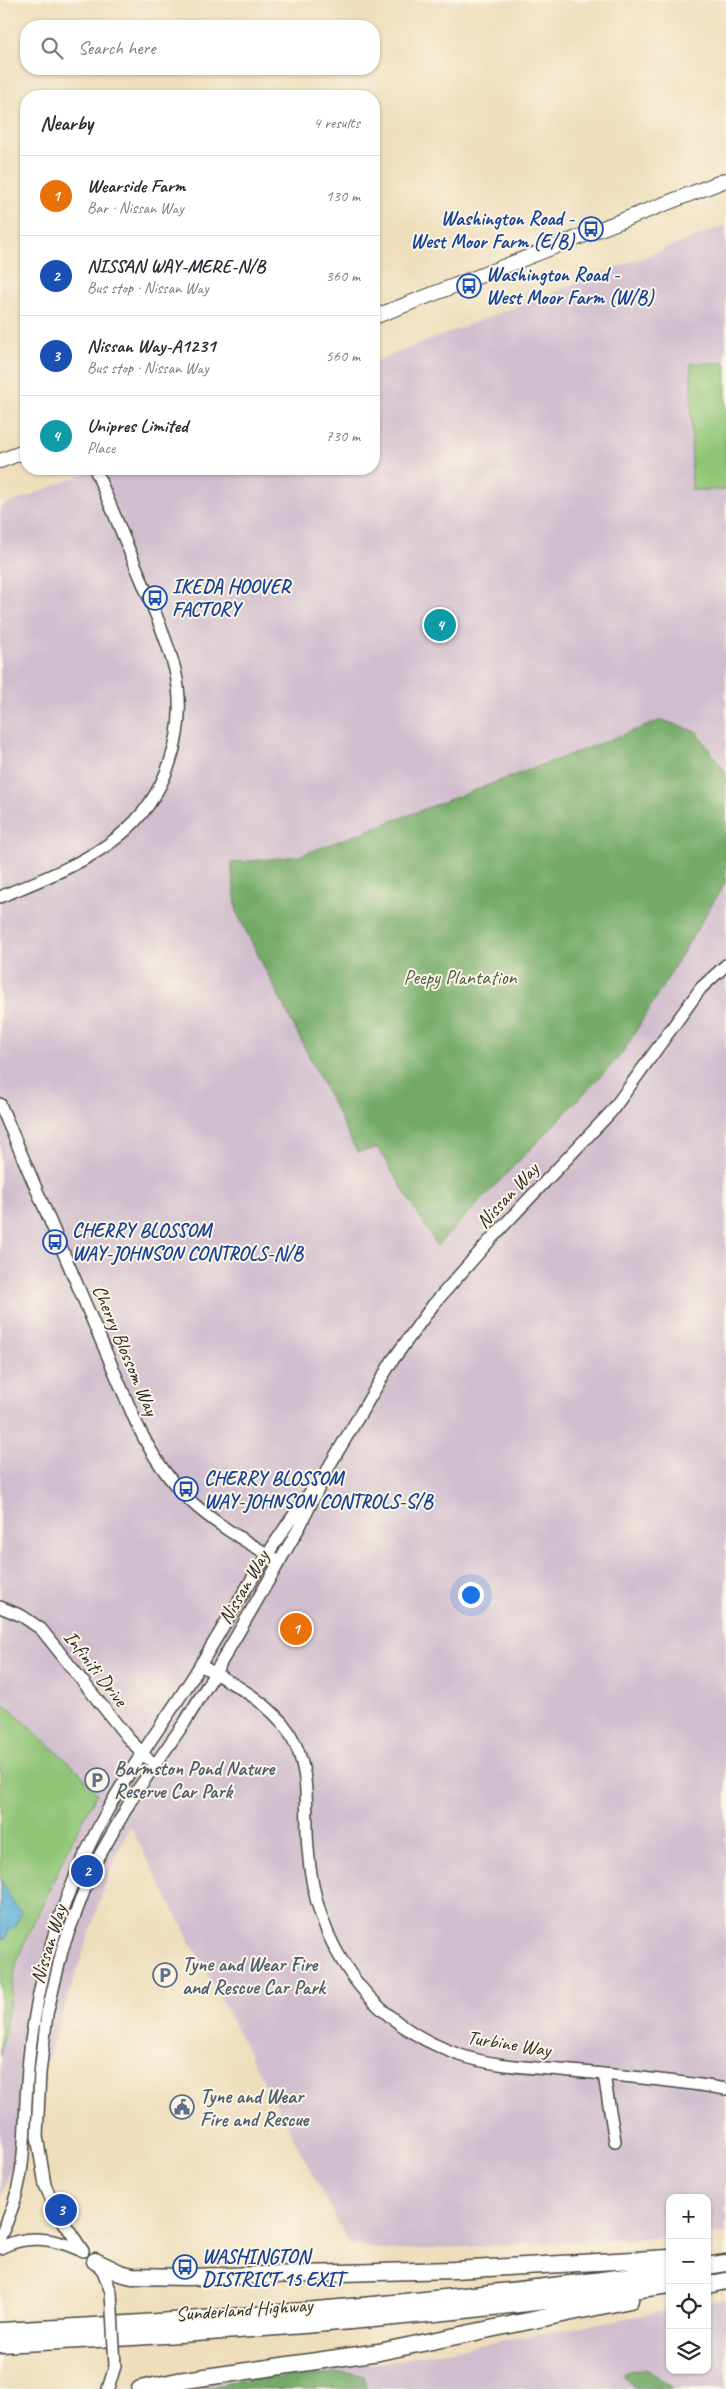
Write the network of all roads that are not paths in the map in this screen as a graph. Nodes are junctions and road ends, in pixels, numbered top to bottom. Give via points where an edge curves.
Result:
1 (726, 180) edge
2 (380, 315) edge
3 (20, 453) edge
4 (0, 461) edge
5 (97, 475) edge
6 (0, 897) edge
7 (726, 965) edge
8 (0, 1104) edge
9 (331, 1463) junction
10 (267, 1554) junction
11 (280, 1561) junction
12 (0, 1607) edge
13 (200, 1665) junction
14 (215, 1673) junction
15 (142, 1754) junction
16 (154, 1765) junction
17 (604, 2075) junction
18 (726, 2089) edge
19 (615, 2141) dead end
20 (0, 2236) edge
21 (0, 2248) edge
22 (726, 2254) edge
23 (89, 2256) junction
24 (711, 2256) edge
25 (666, 2258) edge
26 (726, 2263) edge
27 (711, 2265) edge
28 (666, 2273) edge
29 (726, 2279) edge
30 (711, 2280) edge
31 (711, 2283) edge
32 (666, 2286) edge
33 (666, 2293) edge
34 (0, 2331) edge
35 (0, 2344) edge
36 (108, 2389) edge
37 (140, 2389) edge

1 - 2 main road
3 - 4 main road
5 - 6 street via 175,670 179,702 176,738 168,768 155,796 118,837 74,864
7 - 9 street, Nissan Way via 701,988 611,1112 433,1305 392,1361
8 - 10 street, Cherry Blossom Way via 135,1420 155,1459 189,1501 212,1520
9 - 10 street, Nissan Way
9 - 11 street, Nissan Way
10 - 11 street, Cherry Blossom Way
10 - 13 street, Nissan Way
11 - 14 street, Nissan Way
12 - 15 street, Infiniti Drive via 41,1629
13 - 14 street, Turbine Way
13 - 15 street, Nissan Way
14 - 16 street, Nissan Way
14 - 17 street, Turbine Way via 269,1710 294,1740 306,1772 308,1848 317,1908 332,1945 366,1993 404,2026 461,2056 509,2066
15 - 16 street, Infiniti Drive
15 - 20 street, Nissan Way via 105,1814 80,1866 54,1937 33,2023 21,2183
16 - 23 street, Nissan Way via 93,1866 63,1947 47,2014 40,2072 37,2136 40,2161 45,2185 57,2212
17 - 18 street, Turbine Way
17 - 19 street
21 - 23 street via 25,2239 46,2238
22 - 24 highway
23 - 25 highway via 132,2276 187,2277 453,2270
23 - 36 street, Nissan Way, bridge via 103,2271 111,2292 115,2366
26 - 27 highway
28 - 34 highway, Sunderland Highway via 365,2308 186,2322
29 - 30 highway
29 - 31 highway
32 - 35 highway, Sunderland Highway via 522,2305 306,2326
33 - 37 highway via 379,2352

